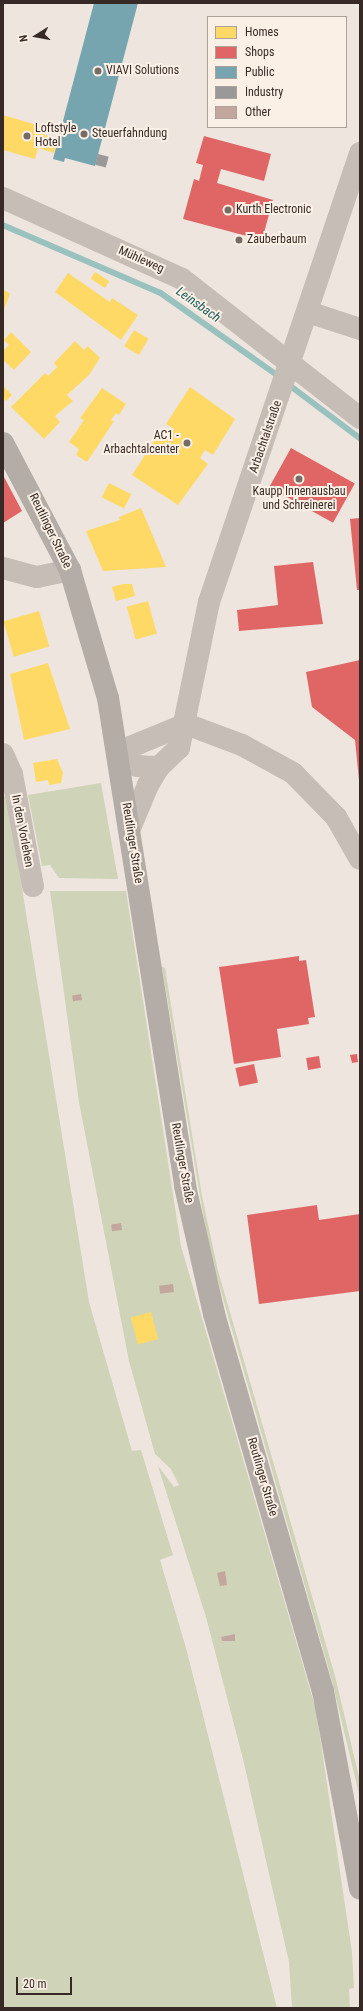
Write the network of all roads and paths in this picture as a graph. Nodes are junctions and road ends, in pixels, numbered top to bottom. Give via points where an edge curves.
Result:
1 (360, 153) edge
2 (3, 198) edge
3 (308, 312) junction
4 (360, 329) edge
5 (290, 364) junction
6 (360, 418) edge
7 (3, 443) edge
8 (3, 568) edge
9 (70, 570) junction
10 (186, 724) junction
11 (118, 752) junction
12 (3, 754) edge
13 (159, 767) junction
14 (130, 828) junction
15 (360, 859) edge
16 (33, 886) dead end
17 (360, 1889) edge

1 - 3 street, Arbachtalstraße
2 - 5 street, Mühleweg via 182,278
3 - 4 street
3 - 5 street, Arbachtalstraße
5 - 6 street, Mühleweg
5 - 10 street, Arbachtalstraße via 209,602
7 - 9 main road, Reutlinger Straße
8 - 9 street via 37,577
9 - 11 main road, Reutlinger Straße via 94,644
10 - 11 street
10 - 13 street, Arbachtalstraße via 179,748
10 - 15 street via 242,745 293,773 336,817
11 - 13 street via 137,766
11 - 14 main road, Reutlinger Straße
12 - 16 street, In den Vorlehen via 12,774
13 - 14 street, Arbachtalstraße
14 - 17 main road, Reutlinger Straße via 175,1126 199,1253 323,1692

